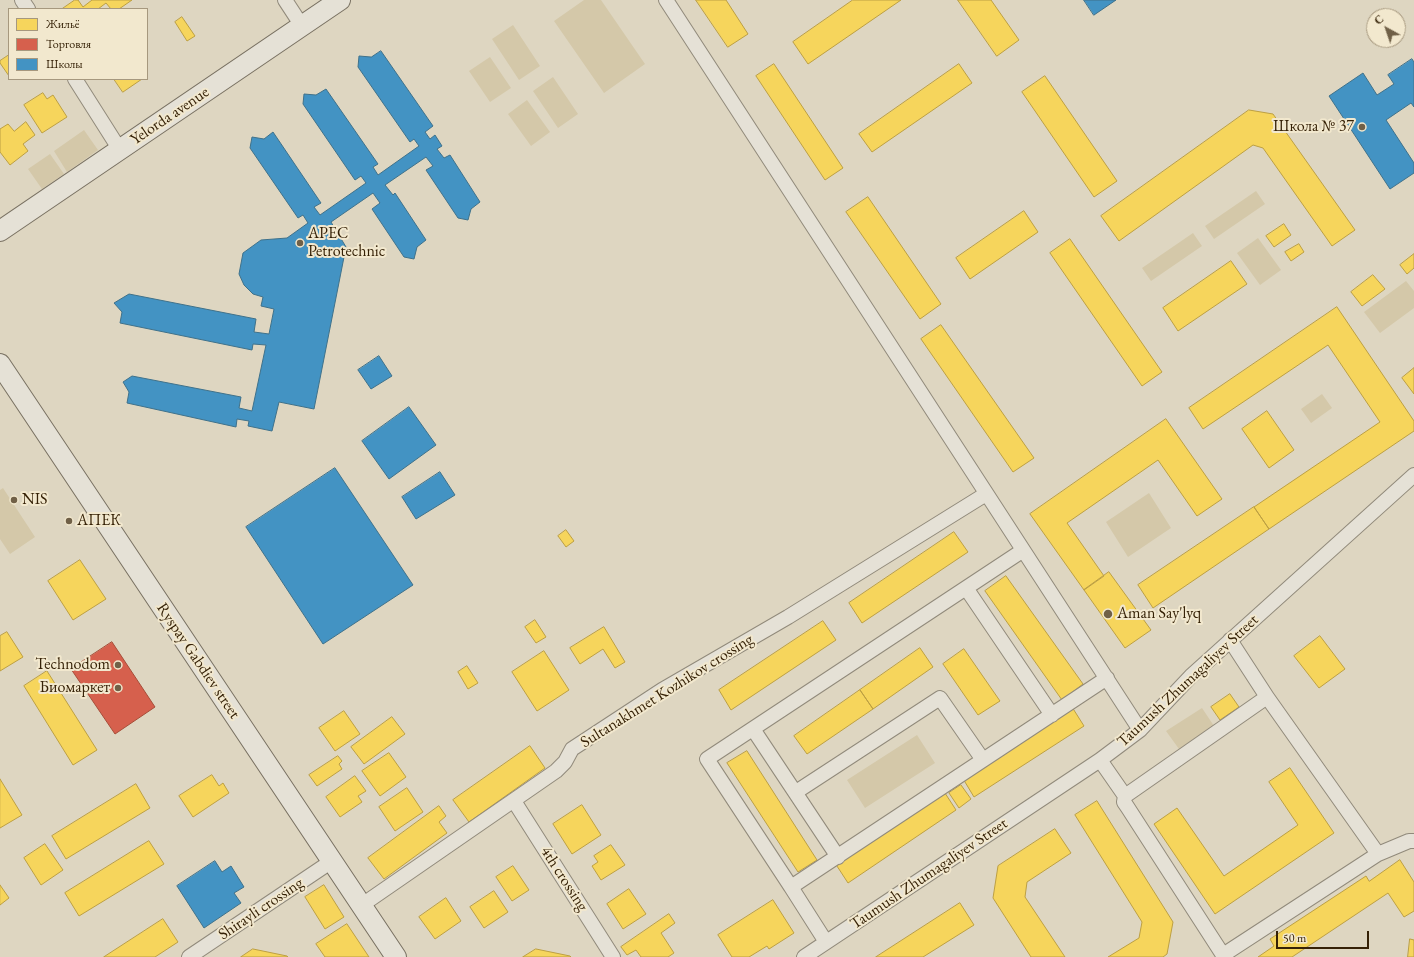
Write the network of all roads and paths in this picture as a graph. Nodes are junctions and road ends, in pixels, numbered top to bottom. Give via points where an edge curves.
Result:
1 (286, 0) edge
2 (340, 0) edge
3 (666, 0) edge
4 (302, 26) junction
5 (76, 80) edge
6 (120, 150) junction
7 (0, 231) edge
8 (0, 364) edge
9 (1414, 475) edge
10 (986, 494) junction
11 (1022, 551) junction
12 (966, 588) junction
13 (1230, 640) junction
14 (1108, 678) junction
15 (1267, 697) junction
16 (1052, 715) junction
17 (753, 729) junction
18 (1140, 730) junction
19 (983, 760) junction
20 (1100, 760) junction
21 (796, 792) junction
22 (1126, 796) junction
23 (514, 802) junction
24 (1414, 841) edge
25 (1378, 854) junction
26 (838, 857) junction
27 (332, 861) junction
28 (791, 887) junction
29 (362, 905) junction
30 (826, 942) junction
31 (812, 955) edge
32 (1224, 956) edge
33 (189, 957) edge
34 (396, 957) edge
35 (613, 957) edge

1 - 4 street
2 - 4 street, Yelorda avenue
3 - 10 street
4 - 6 street, Yelorda avenue
5 - 6 street
6 - 7 street, Yelorda avenue
8 - 27 street, Ryspay Gabdiev street
9 - 13 street, Taumush Zhumagaliyev Street
10 - 11 street
10 - 23 street, Sultanakhmet Kozhikov crossing via 788,617 662,690 572,749 556,771
11 - 12 street
11 - 14 street
12 - 16 street
12 - 17 street
13 - 15 street
13 - 18 street, Taumush Zhumagaliyev Street via 1191,676
14 - 16 street
14 - 18 street
15 - 22 street
15 - 25 street
16 - 19 street
17 - 21 street
17 - 28 street via 707,758
18 - 20 street, Taumush Zhumagaliyev Street
19 - 21 street via 940,698
19 - 26 street
20 - 22 street
20 - 30 street, Taumush Zhumagaliyev Street
21 - 26 street
22 - 32 street via 1124,802
23 - 29 street, Sultanakhmet Kozhikov crossing
23 - 35 street, 4th crossing
24 - 25 street
25 - 32 street
26 - 28 street
27 - 29 street, Ryspay Gabdiev street
27 - 33 street, Shirayli crossing
28 - 30 street
29 - 34 street, Ryspay Gabdiev street
30 - 31 street, Taumush Zhumagaliyev Street

